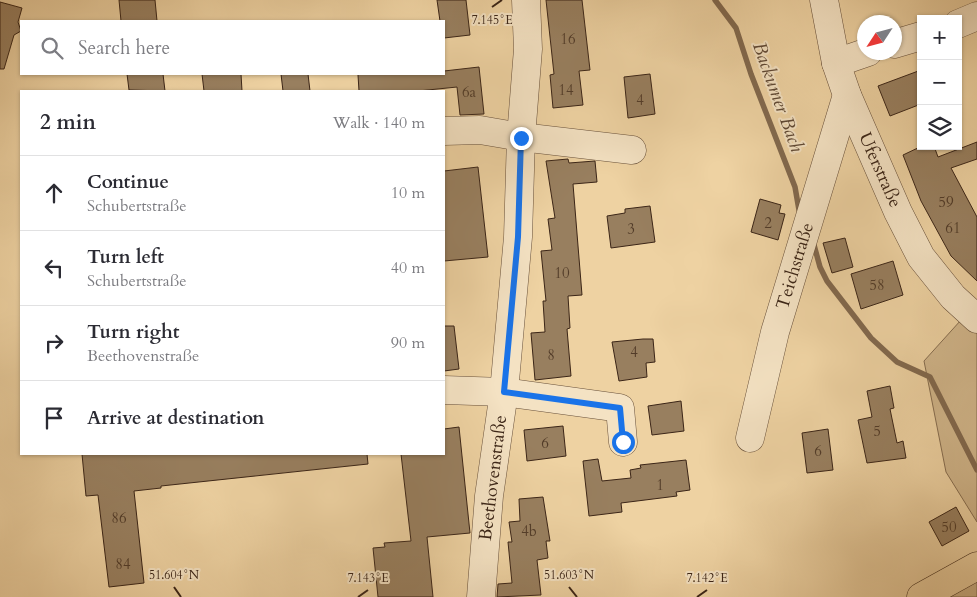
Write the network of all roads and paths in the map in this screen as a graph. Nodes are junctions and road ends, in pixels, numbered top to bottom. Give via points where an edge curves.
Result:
1 (526, 0) edge
2 (824, 0) edge
3 (977, 16) edge
4 (962, 22) edge
5 (917, 37) edge
6 (902, 42) edge
7 (857, 56) edge
8 (836, 63) junction
9 (847, 96) junction
10 (445, 131) edge
11 (521, 138) junction
12 (632, 150) dead end
13 (977, 319) edge
14 (445, 390) edge
15 (504, 392) junction
16 (750, 438) dead end
17 (623, 442) dead end
18 (977, 566) edge
19 (482, 597) edge
20 (921, 597) edge

1 - 11 street, Beethovenstraße via 528,49
2 - 8 street, Uferstraße
3 - 4 street
5 - 6 street
7 - 8 street
8 - 9 street, Uferstraße
9 - 13 street, Uferstraße via 921,257 953,297
9 - 16 street, Teichstraße via 775,332
10 - 11 street via 480,130
11 - 12 street
11 - 15 street, Beethovenstraße via 518,237
14 - 15 street
15 - 17 street via 620,408
15 - 19 street, Beethovenstraße via 490,496
18 - 20 main road

